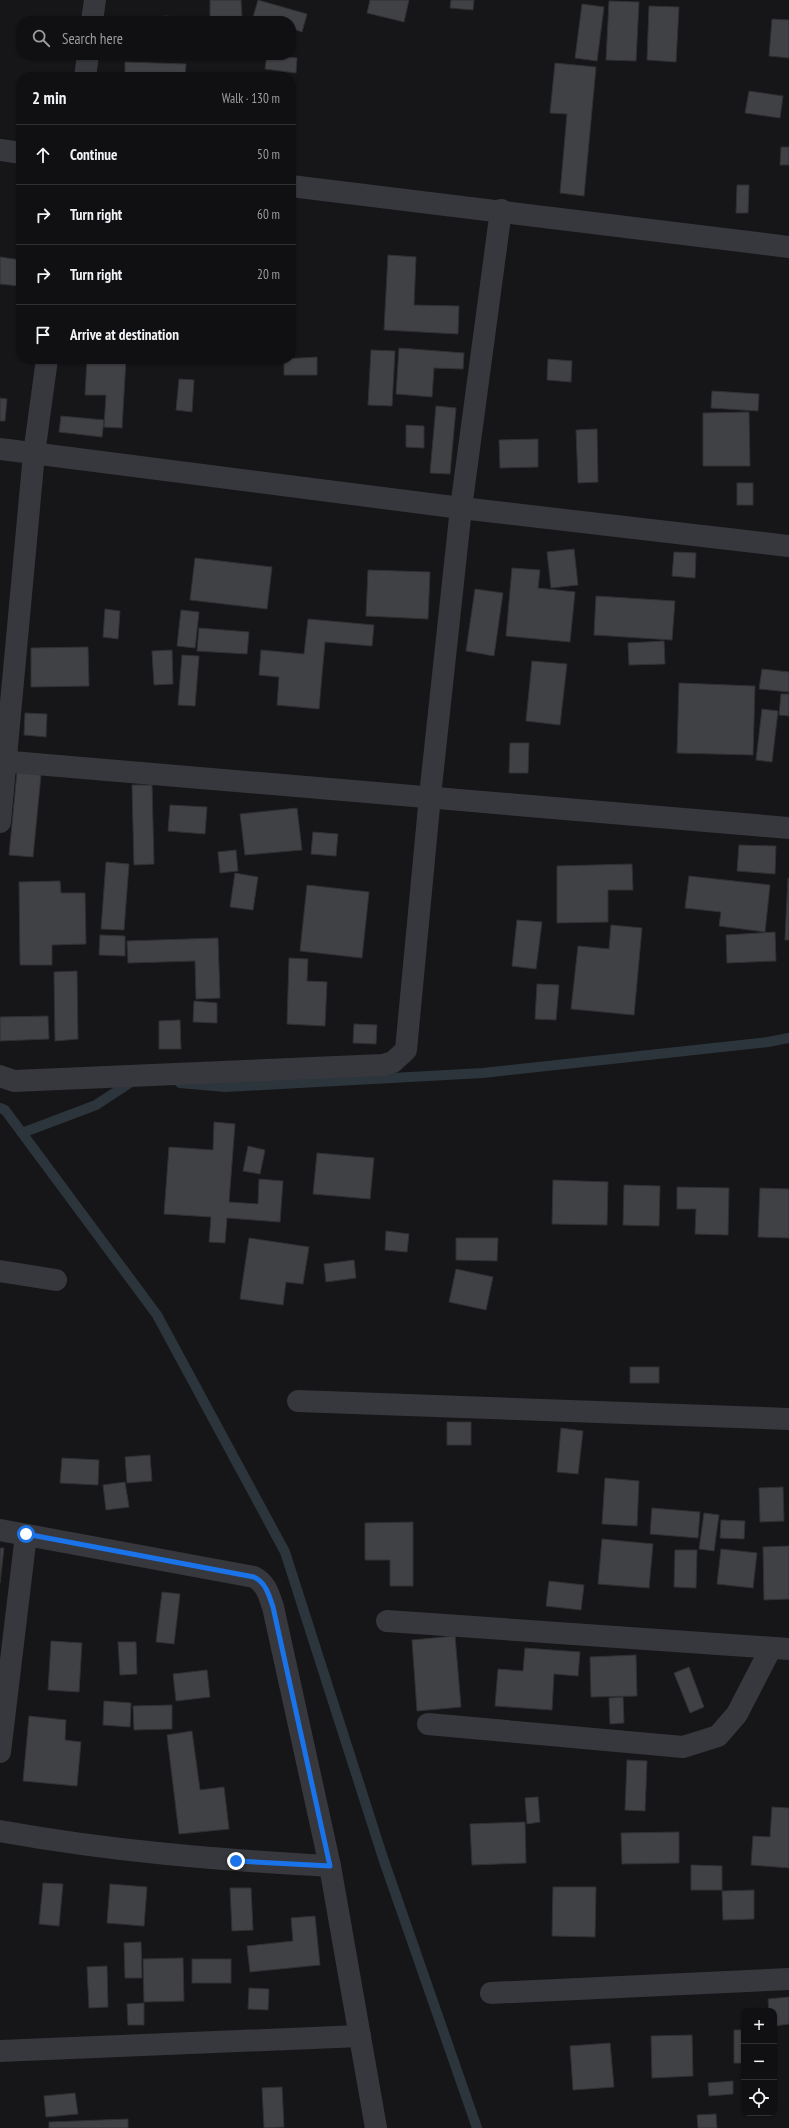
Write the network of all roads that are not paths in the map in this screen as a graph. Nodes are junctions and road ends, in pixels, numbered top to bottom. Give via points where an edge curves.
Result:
1 (95, 0) edge
2 (93, 16) edge
3 (87, 60) edge
4 (86, 72) edge
5 (0, 150) edge
6 (16, 152) edge
7 (296, 187) edge
8 (501, 210) junction
9 (789, 247) edge
10 (46, 364) edge
11 (0, 449) edge
12 (34, 454) junction
13 (461, 508) junction
14 (789, 546) edge
15 (3, 761) edge
16 (430, 796) junction
17 (0, 822) edge
18 (789, 828) edge
19 (0, 1076) edge
20 (0, 1271) edge
21 (56, 1280) dead end
22 (298, 1401) dead end
23 (789, 1419) edge
24 (0, 1530) edge
25 (26, 1534) junction
26 (387, 1621) dead end
27 (780, 1648) edge
28 (428, 1724) dead end
29 (0, 1752) edge
30 (0, 1832) edge
31 (330, 1866) junction
32 (789, 1979) edge
33 (491, 1993) dead end
34 (360, 2036) junction
35 (0, 2051) edge
36 (376, 2128) edge

1 - 2 street
3 - 4 street
5 - 6 street
7 - 8 street
8 - 9 street
8 - 13 street
10 - 12 street
11 - 12 street
12 - 13 street
12 - 15 street
13 - 14 street
13 - 16 street
15 - 16 street
15 - 17 street
16 - 18 street
16 - 19 street via 406,1050 394,1062 383,1065 14,1081
20 - 21 street
22 - 23 street
24 - 25 street
25 - 29 street
25 - 31 street via 261,1580 273,1607
26 - 27 street
27 - 28 street via 737,1714 718,1736 683,1747
30 - 31 street via 168,1856
31 - 34 street
32 - 33 street
34 - 35 street
34 - 36 street

